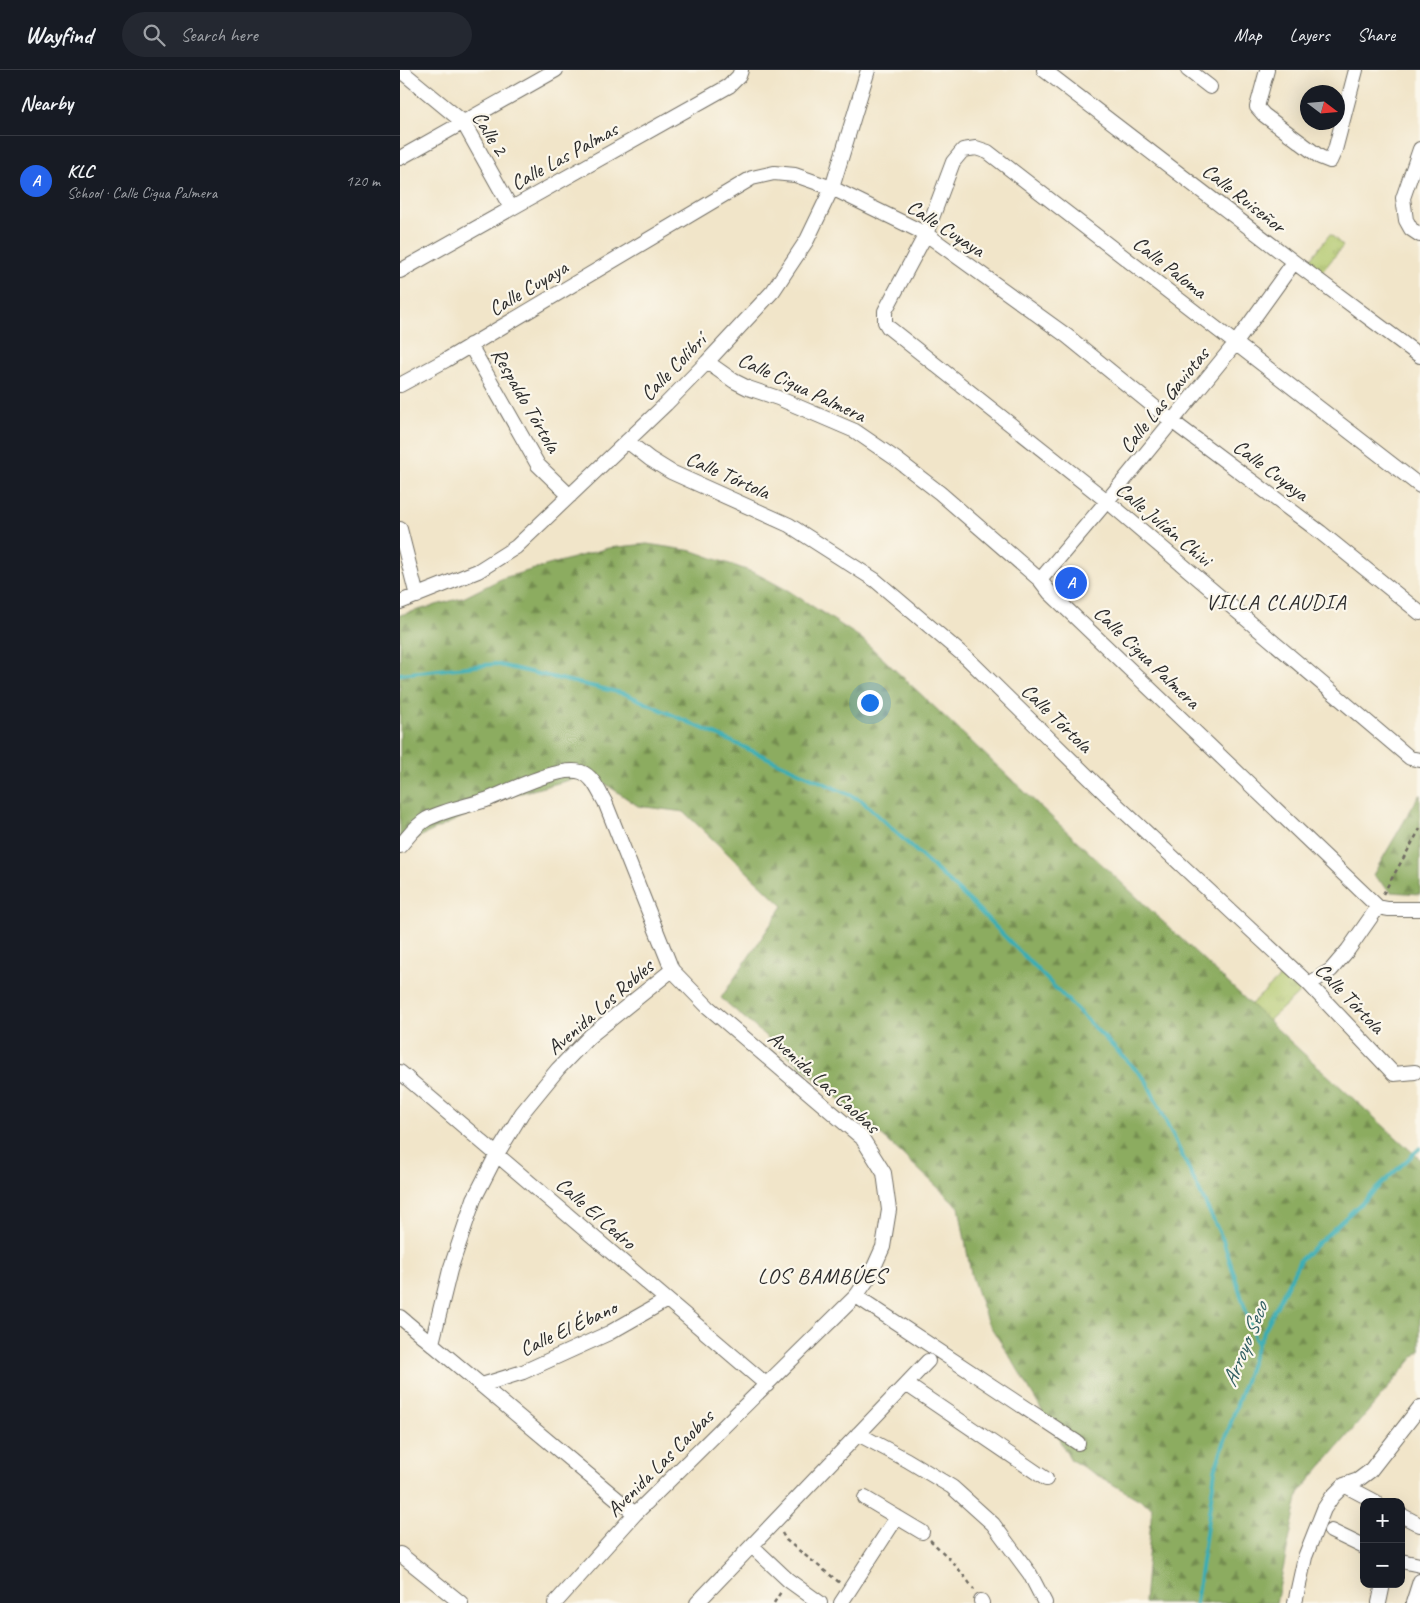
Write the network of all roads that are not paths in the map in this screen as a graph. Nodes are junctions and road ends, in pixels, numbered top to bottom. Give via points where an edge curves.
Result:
1 (400, 70) edge
2 (556, 70) edge
3 (741, 70) edge
4 (868, 70) edge
5 (1044, 70) edge
6 (1188, 70) edge
7 (1267, 70) edge
8 (1356, 70) edge
9 (1210, 87) dead end
10 (463, 122) junction
11 (1420, 149) edge
12 (400, 158) edge
13 (832, 188) junction
14 (511, 208) junction
15 (926, 234) junction
16 (1420, 235) edge
17 (1294, 262) junction
18 (400, 271) edge
19 (1235, 344) junction
20 (470, 345) junction
21 (1420, 356) edge
22 (707, 362) junction
23 (400, 385) edge
24 (1173, 422) junction
25 (627, 441) junction
26 (1420, 486) edge
27 (570, 496) junction
28 (1107, 502) junction
29 (400, 529) edge
30 (1040, 580) junction
31 (417, 596) junction
32 (400, 602) edge
33 (1420, 613) edge
34 (1420, 760) edge
35 (400, 846) edge
36 (1378, 907) junction
37 (1420, 909) edge
38 (672, 970) junction
39 (1309, 984) junction
40 (400, 1072) edge
41 (1415, 1072) dead end
42 (497, 1154) junction
43 (856, 1296) junction
44 (667, 1300) junction
45 (400, 1317) edge
46 (432, 1343) junction
47 (928, 1361) dead end
48 (906, 1384) junction
49 (482, 1385) junction
50 (767, 1385) junction
51 (1419, 1411) edge
52 (858, 1434) junction
53 (1078, 1443) dead end
54 (1046, 1479) dead end
55 (1344, 1485) junction
56 (865, 1498) dead end
57 (1368, 1498) edge
58 (635, 1514) junction
59 (897, 1517) junction
60 (1405, 1517) edge
61 (1420, 1524) edge
62 (1331, 1531) dead end
63 (922, 1532) road end
64 (1360, 1545) edge
65 (752, 1546) junction
66 (400, 1554) edge
67 (1405, 1562) edge
68 (1420, 1565) edge
69 (1420, 1581) edge
70 (1381, 1588) edge
71 (461, 1603) edge
72 (555, 1603) edge
73 (697, 1603) edge
74 (820, 1603) edge
75 (842, 1603) edge
76 (1045, 1603) edge
77 (1295, 1603) edge
78 (1379, 1603) edge
79 (1413, 1603) edge

1 - 10 street, Calle 2
2 - 10 street
3 - 14 street, Calle Las Palmas via 729,86
4 - 13 street, Calle Colibrí
5 - 17 street, Calle Ruiseñor
6 - 9 street
7 - 8 street via 1257,107 1320,157 1330,161
10 - 12 street
10 - 14 street, Calle 2
11 - 16 street via 1403,198 1406,220
13 - 15 street, Calle Cuyaya
13 - 20 street, Calle Cuyaya via 796,175 774,173 752,178
13 - 22 street, Calle Colibrí via 806,240 773,291
14 - 18 street, Calle Las Palmas
15 - 19 street, Calle Paloma via 953,162 963,150 976,148 988,152
15 - 24 street, Calle Cuyaya via 1067,336
15 - 28 street, Calle Julián Chivi via 887,306 884,316 888,327
17 - 19 street, Calle Las Gaviotas
17 - 21 street, Calle Ruiseñor
19 - 24 street, Calle Las Gaviotas
19 - 26 street, Calle Paloma
20 - 23 street, Calle Cuyaya
20 - 27 street, Respaldo Tórtola via 538,465
22 - 25 street, Calle Colibrí
22 - 30 street, Calle Cigua Palmera via 748,388 854,431 940,493
24 - 28 street, Calle Las Gaviotas
24 - 33 street, Calle Cuyaya via 1320,532
25 - 27 street, Calle Colibrí
25 - 39 street, Calle Tórtola via 670,472 789,526 875,580 968,659
27 - 31 street, Calle Colibrí via 516,547 478,572
28 - 30 street, Calle Las Gaviotas
28 - 34 street, Calle Julián Chivi via 1410,758
29 - 31 street
30 - 36 street, Calle Cigua Palmera
31 - 32 street, Calle Colibrí
35 - 38 street, Avenida Las Caobas via 417,827 440,814 557,773 582,773 592,781 605,802
36 - 37 street
36 - 39 street via 1331,970
38 - 42 street, Avenida Los Robles via 590,1036 558,1069 522,1113
38 - 43 street, Avenida Las Caobas via 708,1007 862,1138 884,1173 889,1210 883,1247 870,1276
39 - 41 street, Calle Tórtola via 1394,1074
40 - 42 street, Calle El Cedro
42 - 44 street, Calle El Cedro
42 - 46 street, Avenida Los Robles via 471,1208 450,1270
43 - 50 street, Avenida Las Caobas
43 - 53 street
44 - 49 street, Calle El Ébano via 609,1333 523,1372
44 - 50 street, Calle El Cedro
45 - 46 street
46 - 49 street
47 - 48 street
48 - 52 street
48 - 54 street
49 - 58 street
50 - 58 street, Avenida Las Caobas
51 - 55 street via 1370,1471
52 - 65 street
52 - 76 street via 952,1487 992,1524 1030,1574
55 - 57 street
55 - 77 street via 1324,1510 1305,1557
56 - 59 street
58 - 72 street, Avenida Las Caobas
59 - 63 street
59 - 75 street
60 - 61 street
62 - 64 street
65 - 73 street
65 - 74 street via 788,1580
66 - 71 street
67 - 68 street
69 - 79 street
70 - 78 street

